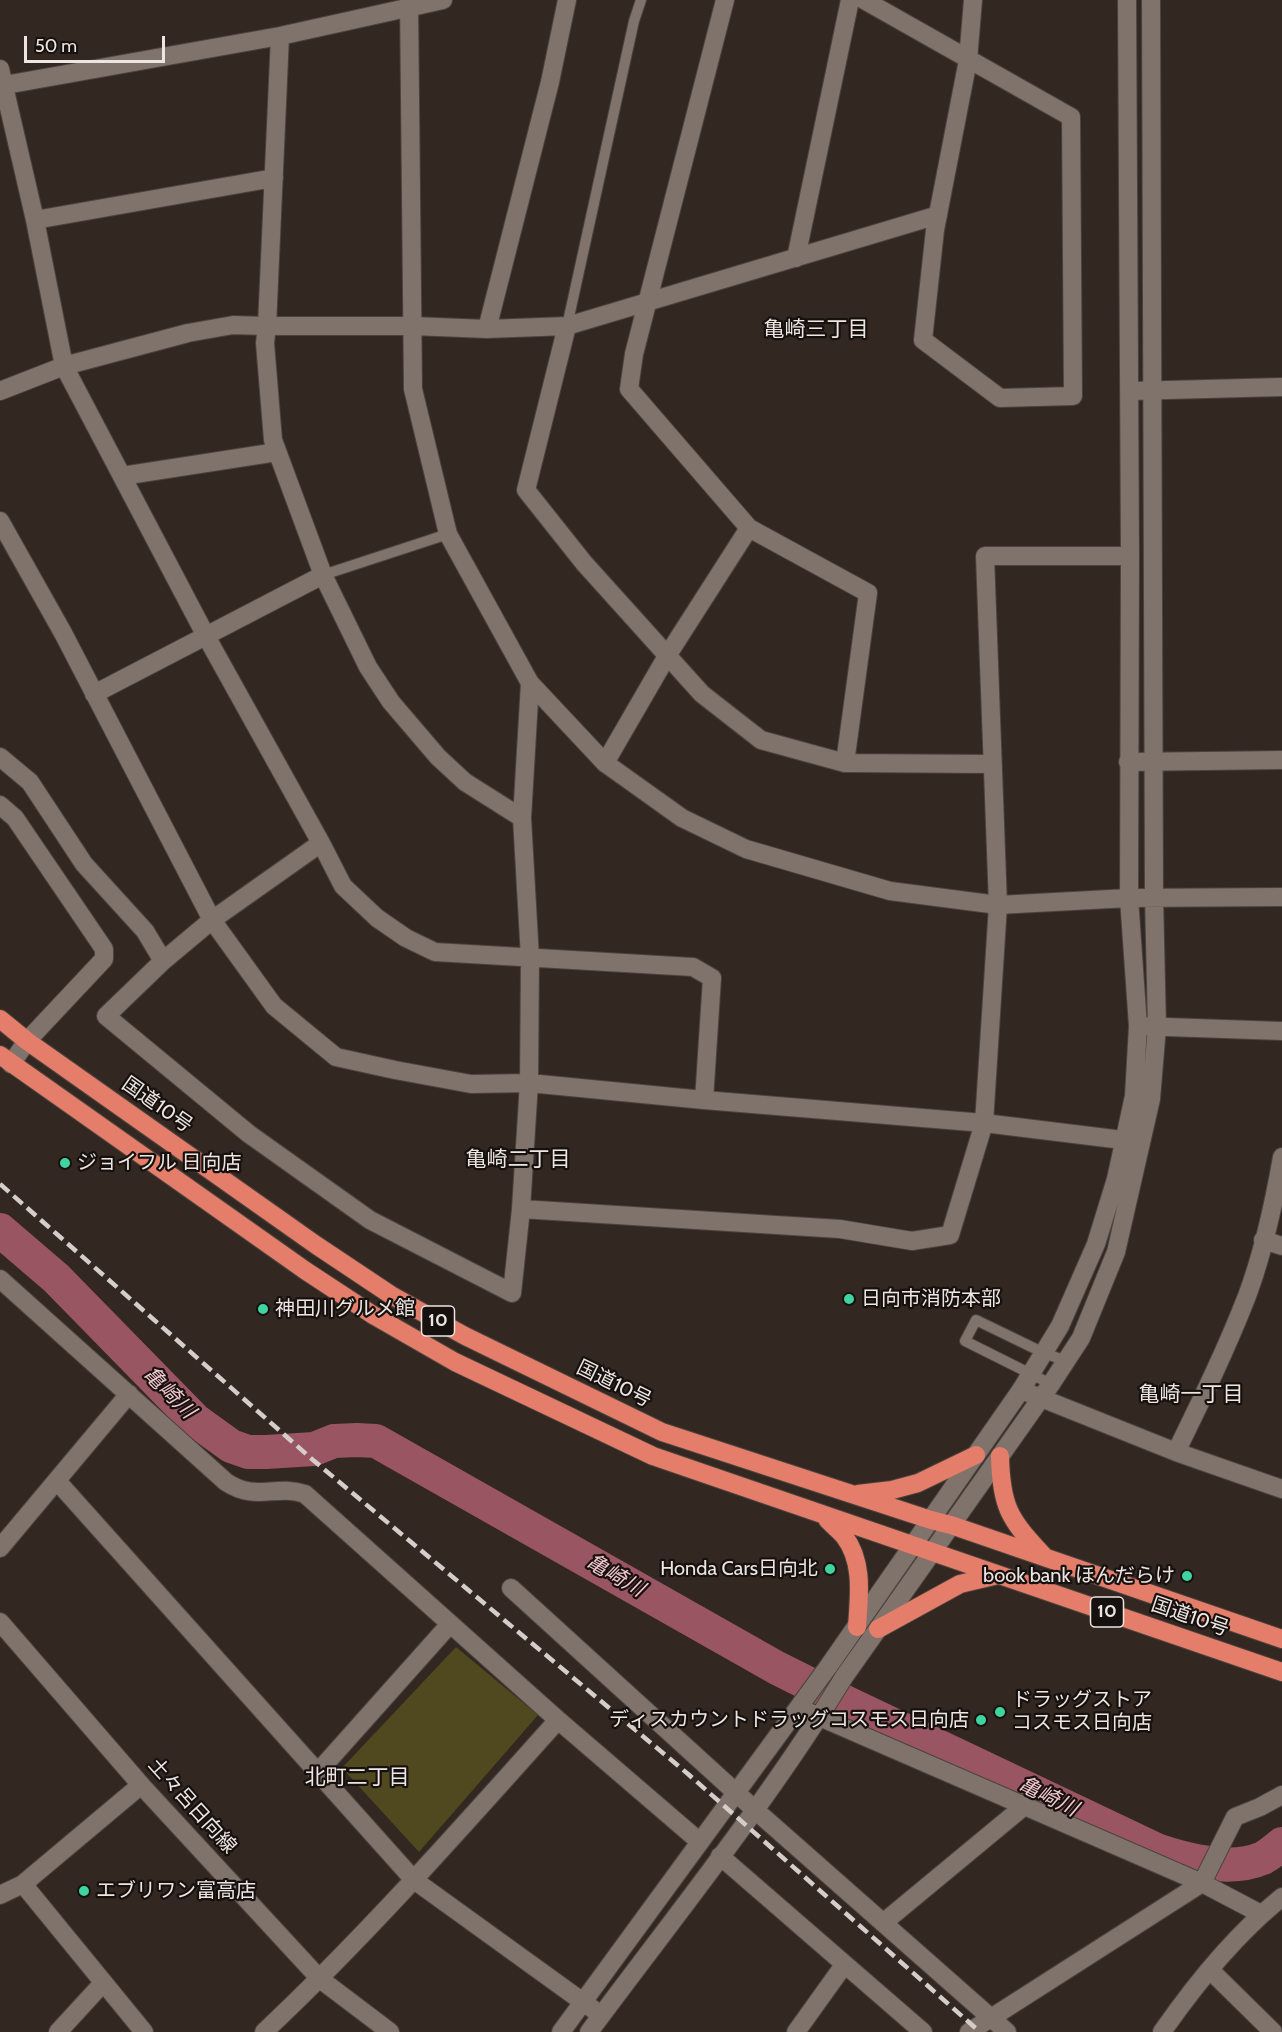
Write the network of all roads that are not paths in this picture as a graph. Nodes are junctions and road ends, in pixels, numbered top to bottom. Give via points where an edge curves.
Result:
1 (443, 0) edge
2 (567, 0) edge
3 (641, 0) edge
4 (725, 0) edge
5 (850, 0) edge
6 (864, 0) edge
7 (973, 0) edge
8 (1127, 0) edge
9 (1151, 0) edge
10 (410, 4) edge
11 (280, 36) junction
12 (969, 60) junction
13 (1, 80) edge
14 (274, 178) junction
15 (938, 215) junction
16 (35, 220) junction
17 (796, 258) junction
18 (649, 302) junction
19 (267, 326) junction
20 (412, 326) junction
21 (567, 326) junction
22 (487, 329) junction
23 (64, 366) junction
24 (1282, 387) edge
25 (1152, 390) junction
26 (0, 391) edge
27 (1130, 391) junction
28 (277, 452) junction
29 (122, 476) junction
30 (0, 520) edge
31 (748, 528) junction
32 (447, 534) junction
33 (1130, 556) junction
34 (323, 575) junction
35 (206, 636) junction
36 (667, 656) junction
37 (530, 682) junction
38 (94, 694) junction
39 (0, 758) edge
40 (1282, 760) edge
41 (1128, 762) junction
42 (1154, 762) junction
43 (605, 763) junction
44 (845, 763) junction
45 (992, 764) junction
46 (0, 805) edge
47 (522, 818) junction
48 (321, 843) junction
49 (1154, 897) junction
50 (1282, 897) edge
51 (1129, 898) junction
52 (998, 905) junction
53 (212, 920) junction
54 (530, 958) junction
55 (163, 961) junction
56 (0, 1019) edge
57 (1138, 1026) junction
58 (1156, 1027) junction
59 (1282, 1031) edge
60 (27, 1041) junction
61 (5, 1060) edge
62 (529, 1083) junction
63 (704, 1100) junction
64 (984, 1123) junction
65 (1133, 1140) junction
66 (1282, 1157) edge
67 (521, 1209) junction
68 (1263, 1240) junction
69 (1282, 1246) edge
70 (0, 1279) edge
71 (1044, 1353) junction
72 (1066, 1361) junction
73 (1026, 1382) junction
74 (1047, 1390) junction
75 (129, 1394) junction
76 (1176, 1452) junction
77 (976, 1455) junction
78 (1000, 1456) junction
79 (57, 1481) junction
80 (1282, 1489) edge
81 (853, 1495) junction
82 (822, 1515) junction
83 (931, 1520) junction
84 (951, 1524) junction
85 (913, 1547) junction
86 (0, 1548) edge
87 (932, 1552) junction
88 (1046, 1557) junction
89 (1000, 1575) junction
90 (511, 1588) dead end
91 (0, 1622) edge
92 (450, 1624) junction
93 (856, 1627) junction
94 (878, 1629) junction
95 (1282, 1639) edge
96 (836, 1672) junction
97 (1282, 1672) edge
98 (799, 1708) junction
99 (819, 1718) junction
100 (558, 1720) junction
101 (318, 1772) junction
102 (141, 1785) junction
103 (737, 1794) junction
104 (1282, 1795) edge
105 (1023, 1807) junction
106 (754, 1809) junction
107 (700, 1842) junction
108 (720, 1856) junction
109 (414, 1880) junction
110 (1202, 1883) junction
111 (23, 1884) junction
112 (0, 1895) edge
113 (1282, 1897) edge
114 (1261, 1914) junction
115 (883, 1923) junction
116 (844, 1965) junction
117 (1210, 1970) junction
118 (321, 1979) junction
119 (103, 1983) junction
120 (583, 2003) junction
121 (602, 2015) junction
122 (992, 2019) junction
123 (802, 2030) edge
124 (58, 2032) edge
125 (144, 2032) edge
126 (264, 2032) edge
127 (390, 2032) edge
128 (561, 2032) edge
129 (589, 2032) edge
130 (923, 2032) edge
131 (969, 2032) edge
132 (1007, 2032) edge
133 (1162, 2032) edge
134 (1273, 2032) edge

1 - 10 street
2 - 22 street
3 - 21 lane
4 - 18 street
5 - 17 street
6 - 12 street
7 - 12 street
8 - 27 street
9 - 25 street
10 - 11 street
10 - 20 street
11 - 13 street
11 - 14 street
12 - 15 street
12 - 15 street via 1071,117 1074,396 1000,398 923,340
13 - 16 street
14 - 16 street
14 - 19 street
15 - 17 street
16 - 23 street
17 - 18 street
18 - 21 street
18 - 31 street via 629,389
19 - 20 street
19 - 23 street via 233,325 199,331
19 - 28 street via 265,343
20 - 22 street
20 - 32 street via 413,389
21 - 22 street
21 - 36 street via 526,490 584,563
23 - 26 street
23 - 29 street
24 - 25 street
25 - 27 street
25 - 42 street
27 - 33 street
28 - 29 street
28 - 34 street
29 - 35 street
30 - 38 street
31 - 36 street
31 - 44 street via 867,593
32 - 34 lane
32 - 37 street
33 - 41 street
33 - 45 street via 985,556
34 - 35 street
34 - 47 street via 368,667 413,729 465,782
35 - 38 street
35 - 48 street
36 - 43 street
36 - 44 street via 702,694 761,740
37 - 43 street
37 - 47 street
38 - 53 street
39 - 55 street via 30,782 84,864 145,931
40 - 42 street
41 - 42 street
41 - 51 street
42 - 49 street
43 - 52 street via 682,818 746,849 890,891
44 - 45 street
45 - 52 street
46 - 60 street via 15,818 104,949 104,959
47 - 54 street
48 - 53 street
48 - 54 street via 343,886 377,918 406,938 435,952
49 - 50 street
49 - 51 street
49 - 58 street
51 - 52 street
51 - 57 street
52 - 64 street
53 - 55 street
53 - 62 street via 274,1006 336,1057 471,1084
54 - 62 street
54 - 63 street via 693,967 712,978
55 - 67 street via 106,1016 249,1134 370,1220 512,1293
56 - 60 highway, 国道10号 / 10
57 - 58 street
57 - 65 street
58 - 59 street
58 - 65 street via 1152,1099
60 - 61 street
60 - 81 highway, 国道10号 / 10 via 316,1245 391,1295 465,1336 662,1432
61 - 82 highway, 国道10号 / 10 via 306,1271 455,1362 653,1456
62 - 63 street
62 - 67 street
63 - 64 street
64 - 65 street
64 - 67 street via 950,1235 912,1241 840,1229
65 - 71 street via 1096,1244
65 - 72 street via 1116,1252 1082,1338
66 - 68 street
68 - 69 street
68 - 76 street via 1247,1294 1213,1377
70 - 75 street
71 - 72 lane
71 - 73 street
71 - 73 lane via 976,1320 965,1341
72 - 74 street
73 - 74 street
73 - 77 street
74 - 76 street
74 - 78 street
75 - 79 street
75 - 92 street via 238,1489 291,1490 304,1494
76 - 80 street
77 - 81 highway via 918,1483
77 - 83 street
78 - 84 street
78 - 88 highway via 1006,1507 1024,1535
79 - 86 street
79 - 101 street
81 - 83 highway, 国道10号 / 10
82 - 85 highway, 国道10号 / 10
82 - 93 highway via 844,1536 855,1559 860,1585
83 - 84 highway, 国道10号 / 10
83 - 85 street
84 - 87 street
84 - 88 highway, 国道10号 / 10
85 - 87 highway, 国道10号 / 10
85 - 93 street
87 - 89 highway, 国道10号 / 10
87 - 94 street
88 - 95 highway, 国道10号 / 10
89 - 94 highway via 960,1584
89 - 97 highway, 国道10号 / 10
90 - 103 street
91 - 102 street, 土々呂日向線
92 - 100 street
92 - 101 street
93 - 96 street
94 - 96 street
96 - 98 street
96 - 99 street
98 - 99 street
98 - 103 street
99 - 105 street
99 - 106 street
100 - 107 street
100 - 109 street
101 - 109 street
102 - 111 street
102 - 118 street, 土々呂日向線
103 - 106 street
103 - 107 street
104 - 110 street via 1235,1817
105 - 110 street
105 - 115 street
106 - 108 street
106 - 115 street
107 - 120 street
108 - 116 street
108 - 121 street
109 - 118 street
109 - 120 street
110 - 114 street
110 - 122 street
111 - 112 street
111 - 119 street
113 - 114 street
114 - 117 street
115 - 122 street
116 - 123 street
116 - 130 street
117 - 133 street
117 - 134 street
118 - 126 street
118 - 127 street, 土々呂日向線
119 - 124 street
119 - 125 street
120 - 121 street
120 - 128 street
121 - 129 street
122 - 131 street
122 - 132 street

